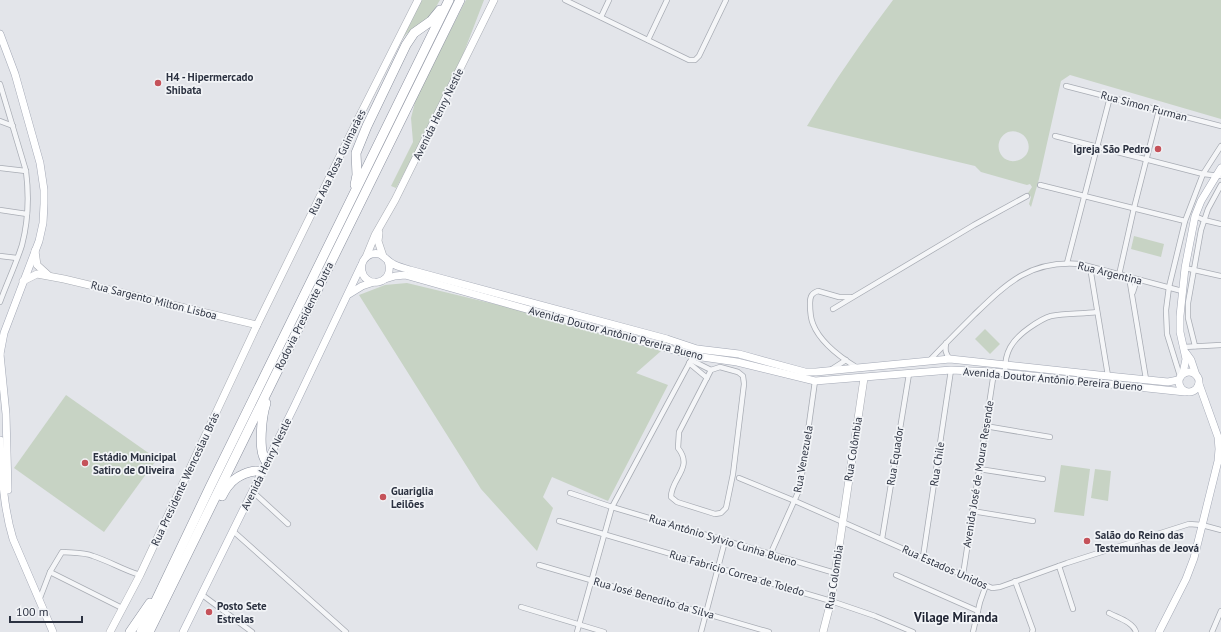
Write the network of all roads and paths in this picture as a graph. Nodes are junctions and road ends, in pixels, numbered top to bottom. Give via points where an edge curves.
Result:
1 (418, 0) edge
2 (448, 0) edge
3 (460, 0) edge
4 (494, 0) edge
5 (565, 0) edge
6 (609, 0) edge
7 (667, 0) edge
8 (726, 0) edge
9 (601, 17) junction
10 (0, 34) edge
11 (648, 40) junction
12 (0, 84) edge
13 (1066, 86) dead end
14 (1110, 97) junction
15 (0, 105) edge
16 (7, 109) junction
17 (1159, 110) junction
18 (0, 120) edge
19 (13, 126) junction
20 (1221, 126) edge
21 (1055, 136) dead end
22 (1221, 146) edge
23 (1097, 147) junction
24 (1146, 159) junction
25 (0, 168) edge
26 (1221, 168) edge
27 (26, 171) junction
28 (1203, 174) junction
29 (1218, 176) edge
30 (1040, 185) dead end
31 (1221, 185) edge
32 (1027, 196) dead end
33 (1084, 196) junction
34 (350, 202) junction
35 (1134, 208) junction
36 (0, 210) edge
37 (26, 214) junction
38 (1195, 216) junction
39 (1204, 220) junction
40 (1185, 221) junction
41 (1221, 224) edge
42 (380, 227) junction
43 (35, 251) junction
44 (0, 256) edge
45 (366, 257) junction
46 (17, 258) junction
47 (386, 258) junction
48 (1066, 263) junction
49 (361, 266) junction
50 (1090, 267) junction
51 (1185, 268) junction
52 (1194, 270) junction
53 (1119, 275) junction
54 (50, 276) junction
55 (1221, 276) edge
56 (1129, 278) junction
57 (1137, 279) junction
58 (23, 280) junction
59 (384, 280) junction
60 (374, 282) junction
61 (1169, 287) junction
62 (1182, 291) junction
63 (347, 296) junction
64 (1132, 296) junction
65 (851, 297) junction
66 (0, 301) edge
67 (833, 309) dead end
68 (1097, 312) junction
69 (257, 325) junction
70 (946, 343) junction
71 (1221, 345) edge
72 (1195, 346) junction
73 (1185, 349) junction
74 (0, 354) edge
75 (693, 357) junction
76 (950, 359) junction
77 (846, 360) junction
78 (928, 362) junction
79 (1005, 365) junction
80 (861, 367) junction
81 (711, 370) junction
82 (951, 370) junction
83 (829, 371) junction
84 (994, 372) junction
85 (909, 374) junction
86 (1005, 374) junction
87 (1196, 375) junction
88 (1108, 376) junction
89 (1181, 376) junction
90 (274, 378) junction
91 (707, 378) junction
92 (864, 378) junction
93 (1146, 379) junction
94 (816, 382) junction
95 (1199, 384) junction
96 (1188, 392) junction
97 (0, 397) edge
98 (1205, 403) junction
99 (6, 414) junction
100 (985, 426) junction
101 (1050, 437) dead end
102 (0, 440) edge
103 (1221, 452) edge
104 (1218, 461) junction
105 (267, 462) junction
106 (979, 469) junction
107 (262, 472) junction
108 (739, 478) dead end
109 (1043, 479) dead end
110 (252, 491) junction
111 (570, 493) dead end
112 (795, 500) junction
113 (6, 506) junction
114 (612, 507) junction
115 (210, 509) junction
116 (972, 511) junction
117 (558, 521) dead end
118 (842, 521) junction
119 (1033, 521) dead end
120 (288, 524) dead end
121 (1202, 525) junction
122 (1221, 530) edge
123 (233, 531) junction
124 (604, 534) junction
125 (882, 539) junction
126 (725, 541) junction
127 (770, 554) junction
128 (923, 557) junction
129 (539, 565) dead end
130 (1059, 566) junction
131 (718, 568) junction
132 (50, 572) junction
133 (835, 573) junction
134 (140, 574) junction
135 (896, 575) dead end
136 (963, 575) junction
137 (592, 580) junction
138 (165, 582) junction
139 (1015, 582) junction
140 (986, 585) junction
141 (201, 594) junction
142 (40, 598) junction
143 (831, 601) junction
144 (521, 607) dead end
145 (122, 608) junction
146 (1073, 609) dead end
147 (978, 611) junction
148 (1221, 611) edge
149 (1109, 613) dead end
150 (706, 614) junction
151 (579, 625) junction
152 (53, 632) edge
153 (110, 632) edge
154 (130, 632) edge
155 (141, 632) edge
156 (149, 632) edge
157 (183, 632) edge
158 (252, 632) edge
159 (346, 632) edge
160 (577, 632) edge
161 (604, 632) edge
162 (702, 632) edge
163 (769, 632) edge
164 (823, 632) edge
165 (912, 632) edge
166 (973, 632) edge
167 (1032, 632) edge
168 (1136, 632) edge
169 (1159, 632) edge
170 (1212, 632) edge

1 - 69 main road, Rua Ana Rosa Guimarães
2 - 34 highway, Rodovia Presidente Dutra
2 - 34 highway via 434,18 414,33 406,45 356,153 357,175
3 - 90 highway, Rodovia Presidente Dutra
4 - 42 main road, Avenida Henry Nestie
5 - 9 street
6 - 9 street
7 - 11 street
8 - 11 street via 695,60 689,60
9 - 11 street
10 - 43 main road via 15,74 41,170 44,190 43,223
12 - 16 street
13 - 14 street, Rua Simon Furman
14 - 17 street, Rua Simon Furman
14 - 23 street
15 - 16 street
16 - 19 street
17 - 20 street, Rua Simon Furman
17 - 24 street
18 - 19 street
19 - 27 street
21 - 23 street
22 - 28 street
23 - 24 street
23 - 33 street
24 - 28 street
24 - 35 street
25 - 27 street
26 - 29 main road
27 - 37 street
28 - 29 street
28 - 40 street
29 - 38 main road
30 - 33 street
31 - 39 street
32 - 65 street
33 - 35 street
33 - 48 street
34 - 138 highway, Rodovia Presidente Dutra
35 - 40 street
35 - 53 street
36 - 37 street
37 - 46 street via 22,245
38 - 39 street
38 - 51 main road
39 - 41 street
39 - 52 street
40 - 61 street
42 - 45 main road, Avenida Henry Nestie
42 - 47 main road via 378,241
43 - 54 main road via 37,265
43 - 58 main road
44 - 46 street
45 - 47 main road via 378,254
45 - 49 main road
46 - 66 street
47 - 59 main road via 390,268
47 - 75 main road, Avenida Doutor Antônio Pereira Bueno via 393,264 410,270 667,339
48 - 50 street, Rua Argentina
48 - 70 street, Rua Argentina via 1031,270 1014,278
49 - 60 main road via 364,277
49 - 63 main road, Avenida Henry Nestle
50 - 53 street, Rua Argentina
50 - 68 street
51 - 52 street
51 - 62 main road
52 - 55 street
52 - 72 street via 1188,318
53 - 56 street, Rua Argentina
54 - 58 main road, Rua Sargento Milton Lisboa via 34,274
54 - 69 main road, Rua Sargento Milton Lisboa
56 - 57 street, Rua Argentina
56 - 64 street
57 - 61 street, Rua Argentina
57 - 64 street
58 - 74 main road via 4,332
59 - 60 main road
59 - 75 main road, Avenida Doutor Antônio Pereira Bueno via 405,275
60 - 63 main road via 355,289
61 - 62 street, Rua Argentina
61 - 89 street via 1166,310 1167,334
62 - 73 main road via 1180,332
63 - 105 main road, Avenida Henry Nestle
64 - 93 street
65 - 67 street
65 - 77 street via 839,297 818,291 812,294 810,299 813,324 824,342
68 - 79 street via 1050,316 1036,323 1020,334 1010,346
68 - 88 street
69 - 134 main road, Rua Presidente Wenceslau Brás
70 - 76 street via 946,355
70 - 78 street, Rua Argentina
71 - 72 street
72 - 73 street
73 - 87 main road
73 - 89 main road via 1186,365
74 - 99 main road
75 - 81 street
75 - 83 main road, Avenida Doutor Antônio Pereira Bueno via 738,354 805,372
75 - 91 street
75 - 94 main road, Avenida Doutor Antônio Pereira Bueno via 737,362
75 - 114 street
76 - 78 main road, Avenida Doutor Antônio Pereira Bueno
76 - 79 main road, Avenida Doutor Antônio Pereira Bueno
77 - 80 street
77 - 83 street
78 - 80 main road, Avenida Doutor Antônio Pereira Bueno
79 - 86 street
79 - 88 main road, Avenida Doutor Antônio Pereira Bueno
80 - 83 main road, Avenida Doutor Antônio Pereira Bueno
80 - 92 main road, Rua Colômbia via 858,372
80 - 92 main road via 870,371
81 - 91 street
81 - 91 street via 720,367 738,372 743,376 744,384 733,474 726,508 715,514 677,502 671,497 671,490 684,464 684,454 678,448 678,432
82 - 84 main road, Avenida Doutor Antônio Pereira Bueno
82 - 85 main road, Avenida Doutor Antônio Pereira Bueno
82 - 128 street, Rua Chile
83 - 94 main road via 820,374
84 - 86 main road, Avenida Doutor Antônio Pereira Bueno
84 - 100 street, Avenida José de Moura Resende
85 - 92 main road, Avenida Doutor Antônio Pereira Bueno
85 - 125 street, Rua Equador
86 - 96 main road, Avenida Doutor Antônio Pereira Bueno
87 - 89 main road via 1187,372
87 - 95 main road
88 - 93 main road, Avenida Doutor Antônio Pereira Bueno
89 - 93 main road, Avenida Doutor Antônio Pereira Bueno via 1168,382
89 - 96 main road via 1178,384 1181,389
90 - 105 highway via 262,418 262,449
90 - 115 highway, Rodovia Presidente Dutra
92 - 94 main road, Avenida Doutor Antônio Pereira Bueno
92 - 118 main road, Rua Colômbia
94 - 112 street, Rua Venezuela via 800,488
95 - 96 main road via 1195,390
95 - 98 main road
96 - 98 main road via 1197,394
97 - 99 main road
98 - 104 main road via 1218,437
99 - 113 main road
100 - 101 street
100 - 106 street, Avenida José de Moura Resende
102 - 113 main road
103 - 104 street
104 - 121 main road
105 - 107 main road, Avenida Henry Nestle
106 - 109 street
106 - 116 street, Avenida José de Moura Resende
107 - 110 main road, Avenida Henry Nestle
107 - 115 highway via 256,470 234,479
108 - 112 street, Rua Estados Unidos
110 - 120 street
110 - 123 main road, Avenida Henry Nestle
111 - 114 street, Rua Antônio Sylvio Cunha Bueno
112 - 118 street, Rua Estados Unidos
112 - 127 street, Rua Venezuela
113 - 142 main road via 13,539
114 - 124 street
114 - 126 street, Rua Antônio Sylvio Cunha Bueno
115 - 156 highway, Rodovia Presidente Dutra
116 - 119 street
116 - 136 street, Avenida José de Moura Resende
117 - 124 street, Rua Fabricio Correa de Toledo
118 - 125 street, Rua Estados Unidos
118 - 133 main road, Rua Colombia
121 - 122 street, Rua Estados Unidos
121 - 130 street, Rua Estados Unidos via 1189,524
121 - 169 main road via 1194,558
123 - 141 main road, Avenida Henry Nestle
123 - 159 street
124 - 131 street, Rua Fabricio Correa de Toledo
124 - 137 street
125 - 128 street, Rua Estados Unidos
126 - 127 street, Rua Antônio Sylvio Cunha Bueno
126 - 131 street
127 - 133 street, Rua Antônio Sylvio Cunha Bueno
128 - 136 street, Rua Estados Unidos
129 - 137 street, Rua José Benedito da Silva
130 - 139 street, Rua Estados Unidos
130 - 146 street
131 - 143 street, Rua Fabricio Correa de Toledo
131 - 150 street
132 - 134 street via 62,552 84,553
132 - 142 street
132 - 145 street
133 - 143 main road, Rua Colombia
134 - 145 main road, Rua Presidente Wenceslau Brás
135 - 147 street
136 - 140 street, Rua Estados Unidos
137 - 150 street, Rua José Benedito da Silva
137 - 151 street
138 - 154 highway
138 - 155 highway, Rodovia Presidente Dutra
139 - 140 street, Rua Estados Unidos via 992,588
139 - 167 street via 1034,630
140 - 147 street
141 - 157 main road, Avenida Henry Nestle
141 - 158 street
142 - 152 main road
143 - 164 main road, Rua Colombia
143 - 165 street, Rua Fabricio Correa de Toledo
144 - 151 street
145 - 153 main road, Rua Presidente Wenceslau Brás
147 - 166 street
148 - 170 street
149 - 168 street via 1134,626
150 - 162 street
150 - 163 street, Rua José Benedito da Silva
151 - 160 street
151 - 161 street

